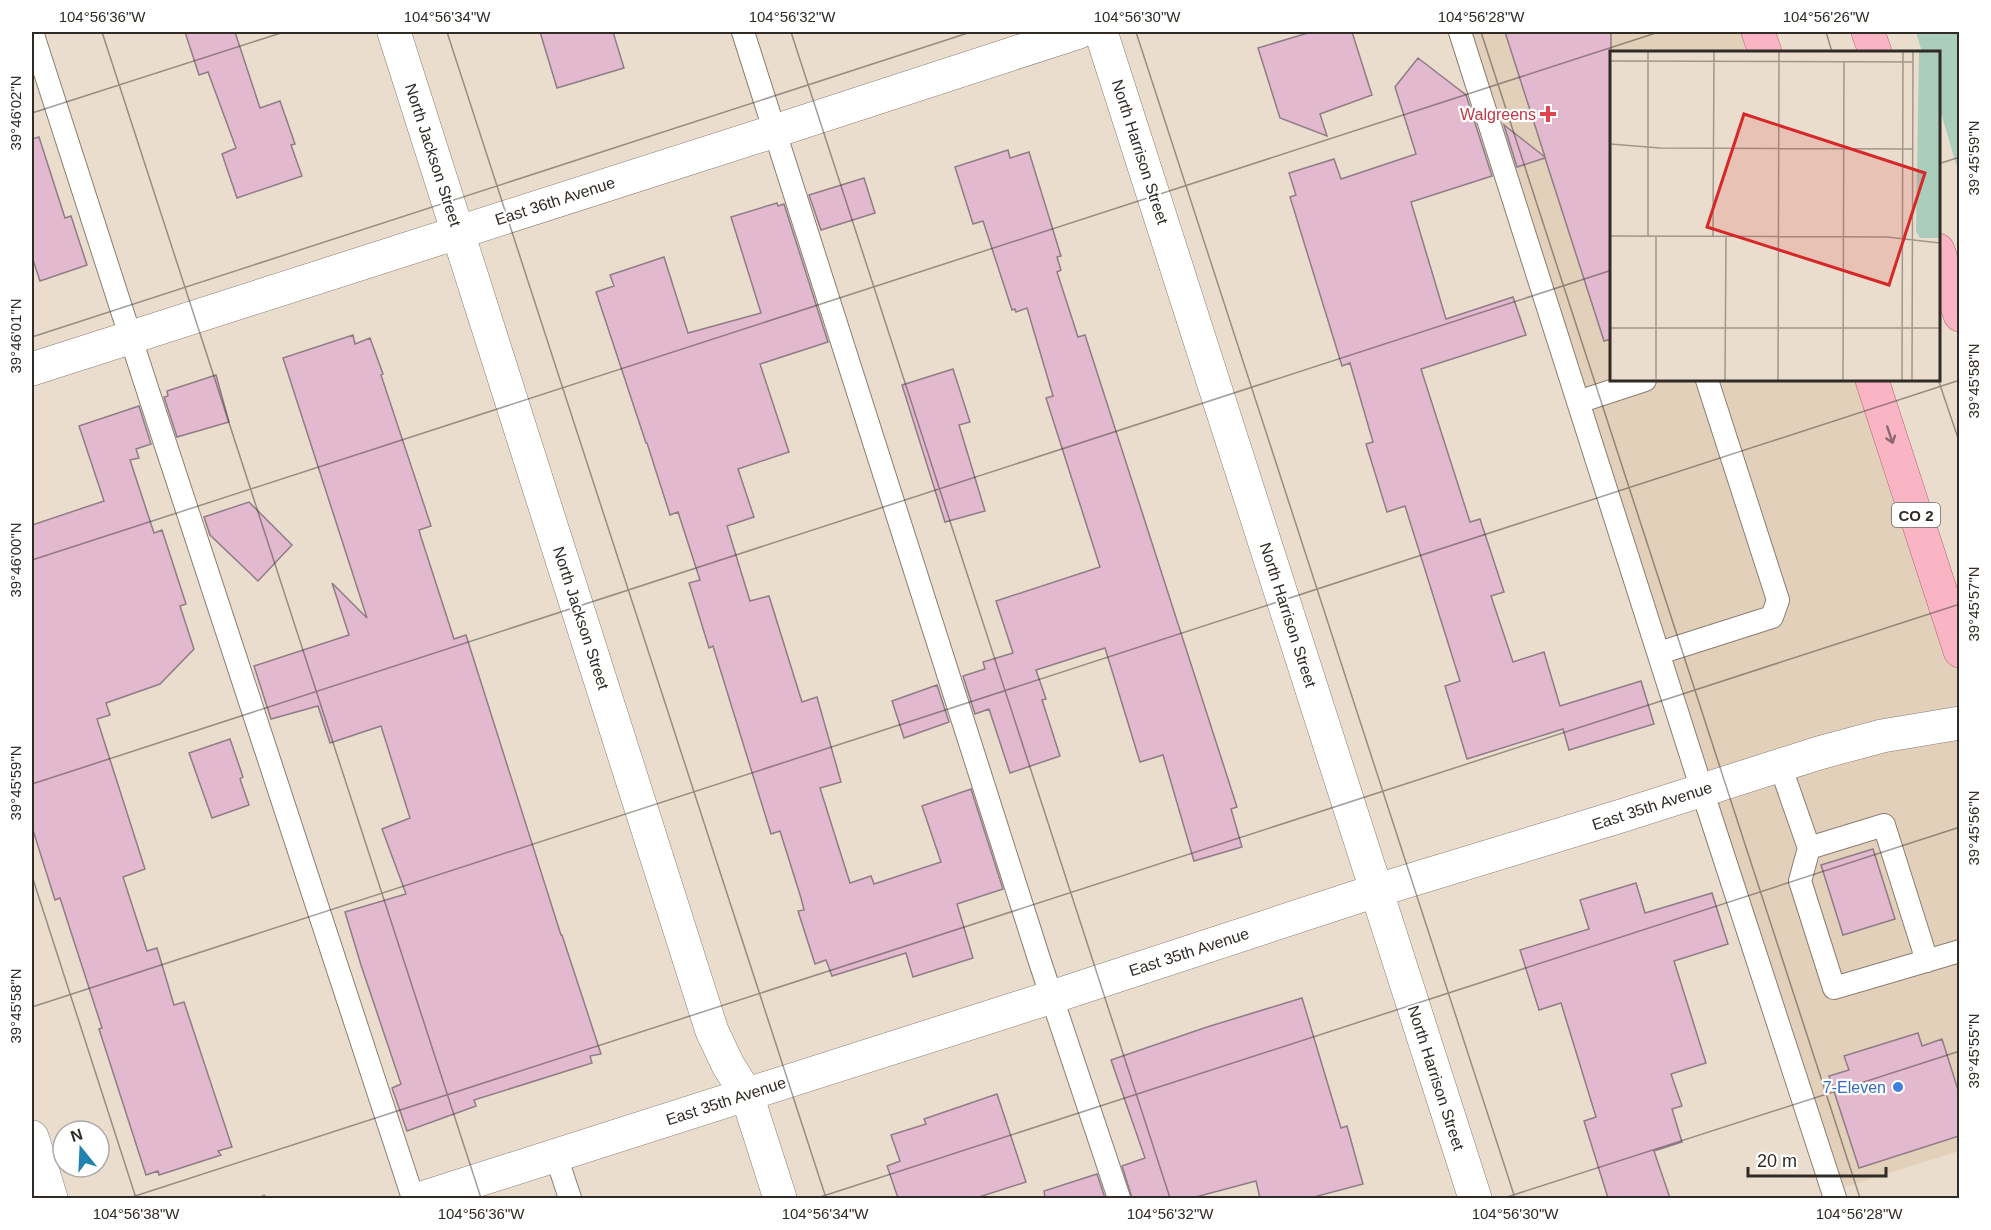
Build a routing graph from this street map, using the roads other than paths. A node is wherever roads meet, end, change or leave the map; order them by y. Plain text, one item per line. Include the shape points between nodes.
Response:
1 (32, 32) edge
2 (394, 32) edge
3 (743, 32) edge
4 (1079, 32) edge
5 (1101, 32) edge
6 (1460, 32) edge
7 (1758, 32) edge
8 (1868, 32) edge
9 (1765, 51) edge
10 (1875, 51) edge
11 (775, 131) junction
12 (458, 232) junction
13 (1940, 256) edge
14 (1959, 315) edge
15 (130, 337) junction
16 (32, 369) edge
17 (1642, 381) edge
18 (1707, 381) edge
19 (1872, 381) edge
20 (1578, 402) junction
21 (1959, 651) edge
22 (1659, 653) junction
23 (1959, 723) edge
24 (1780, 765) junction
25 (1702, 790) junction
26 (1809, 848) junction
27 (1376, 891) junction
28 (1959, 951) edge
29 (1927, 960) junction
30 (1052, 997) junction
31 (747, 1095) junction
32 (32, 1137) edge
33 (556, 1156) junction
34 (51, 1198) edge
35 (413, 1198) edge
36 (422, 1198) edge
37 (570, 1198) edge
38 (780, 1198) edge
39 (1119, 1198) edge
40 (1475, 1198) edge
41 (1834, 1198) edge

1 - 15 lane
2 - 12 street, North Jackson Street
3 - 11 lane
4 - 11 street, East 36th Avenue
5 - 27 street, North Harrison Street
6 - 20 lane
7 - 9 main road
8 - 10 main road
11 - 12 street, East 36th Avenue
11 - 30 lane
12 - 15 street, East 36th Avenue
12 - 31 street, North Jackson Street via 712,1031
13 - 14 main road
15 - 16 street, East 36th Avenue
15 - 35 lane
17 - 20 lane
18 - 22 lane via 1778,600 1772,617
19 -> 21 main road, CO 2
20 - 22 lane
22 - 25 lane
23 - 24 street, East 35th Avenue via 1882,736
24 - 25 street, East 35th Avenue
24 - 26 lane
25 - 27 street, East 35th Avenue
25 - 41 lane
26 - 29 lane via 1884,825
26 - 29 lane via 1800,881 1834,988
27 - 30 street, East 35th Avenue
27 - 40 street, North Harrison Street
28 - 29 lane
30 - 31 street, East 35th Avenue
30 - 39 lane
31 - 33 street, East 35th Avenue
31 - 38 street, North Jackson Street
32 - 34 street
33 - 36 street, East 35th Avenue
33 - 37 lane

